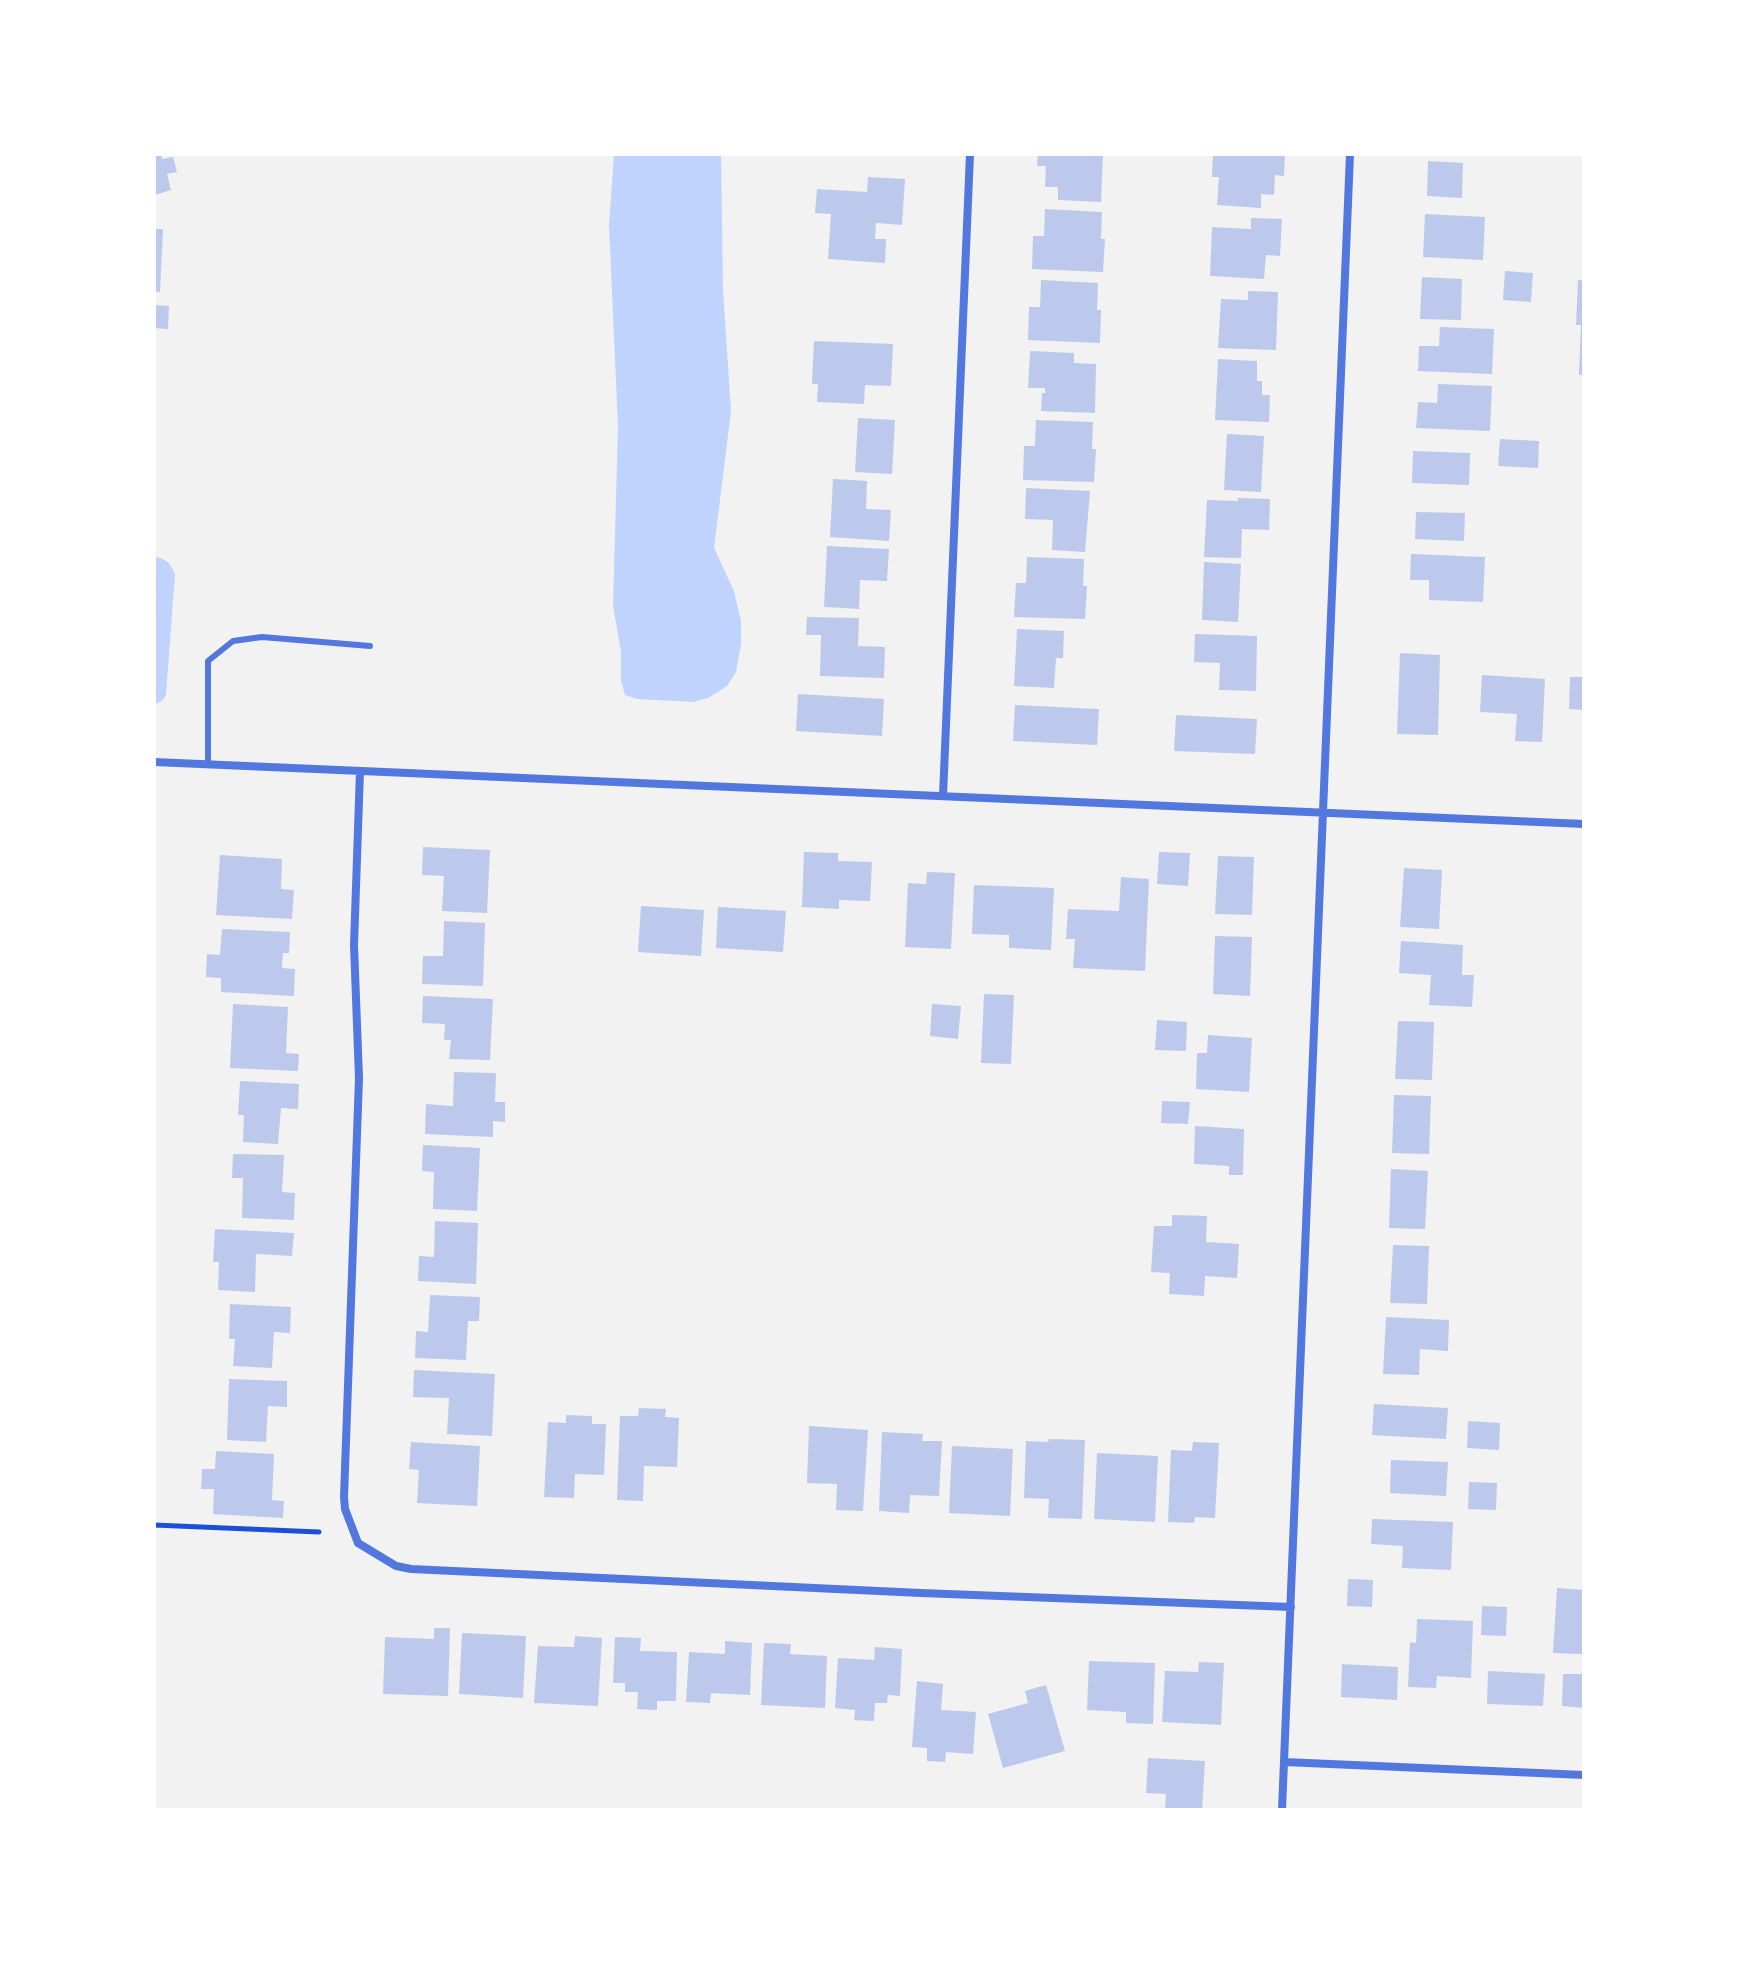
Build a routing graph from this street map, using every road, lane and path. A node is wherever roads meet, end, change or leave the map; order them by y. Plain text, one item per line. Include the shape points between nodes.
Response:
1 (970, 154) edge
2 (1350, 154) edge
3 (370, 646) dead end
4 (154, 762) edge
5 (208, 765) junction
6 (360, 771) junction
7 (943, 796) junction
8 (1323, 813) junction
9 (1584, 824) edge
10 (154, 1525) edge
11 (319, 1532) dead end
12 (1291, 1607) junction
13 (1284, 1762) junction
14 (1584, 1775) edge
15 (1282, 1810) edge

1 - 7 street
2 - 8 street
3 - 5 lane via 262,637 233,641 208,661
4 - 5 street
5 - 6 street
6 - 7 street
6 - 12 street via 354,945 359,1078 344,1497 358,1543 411,1569
7 - 8 street
8 - 9 street
8 - 12 street
10 - 11 path
12 - 13 street
13 - 14 street
13 - 15 street

